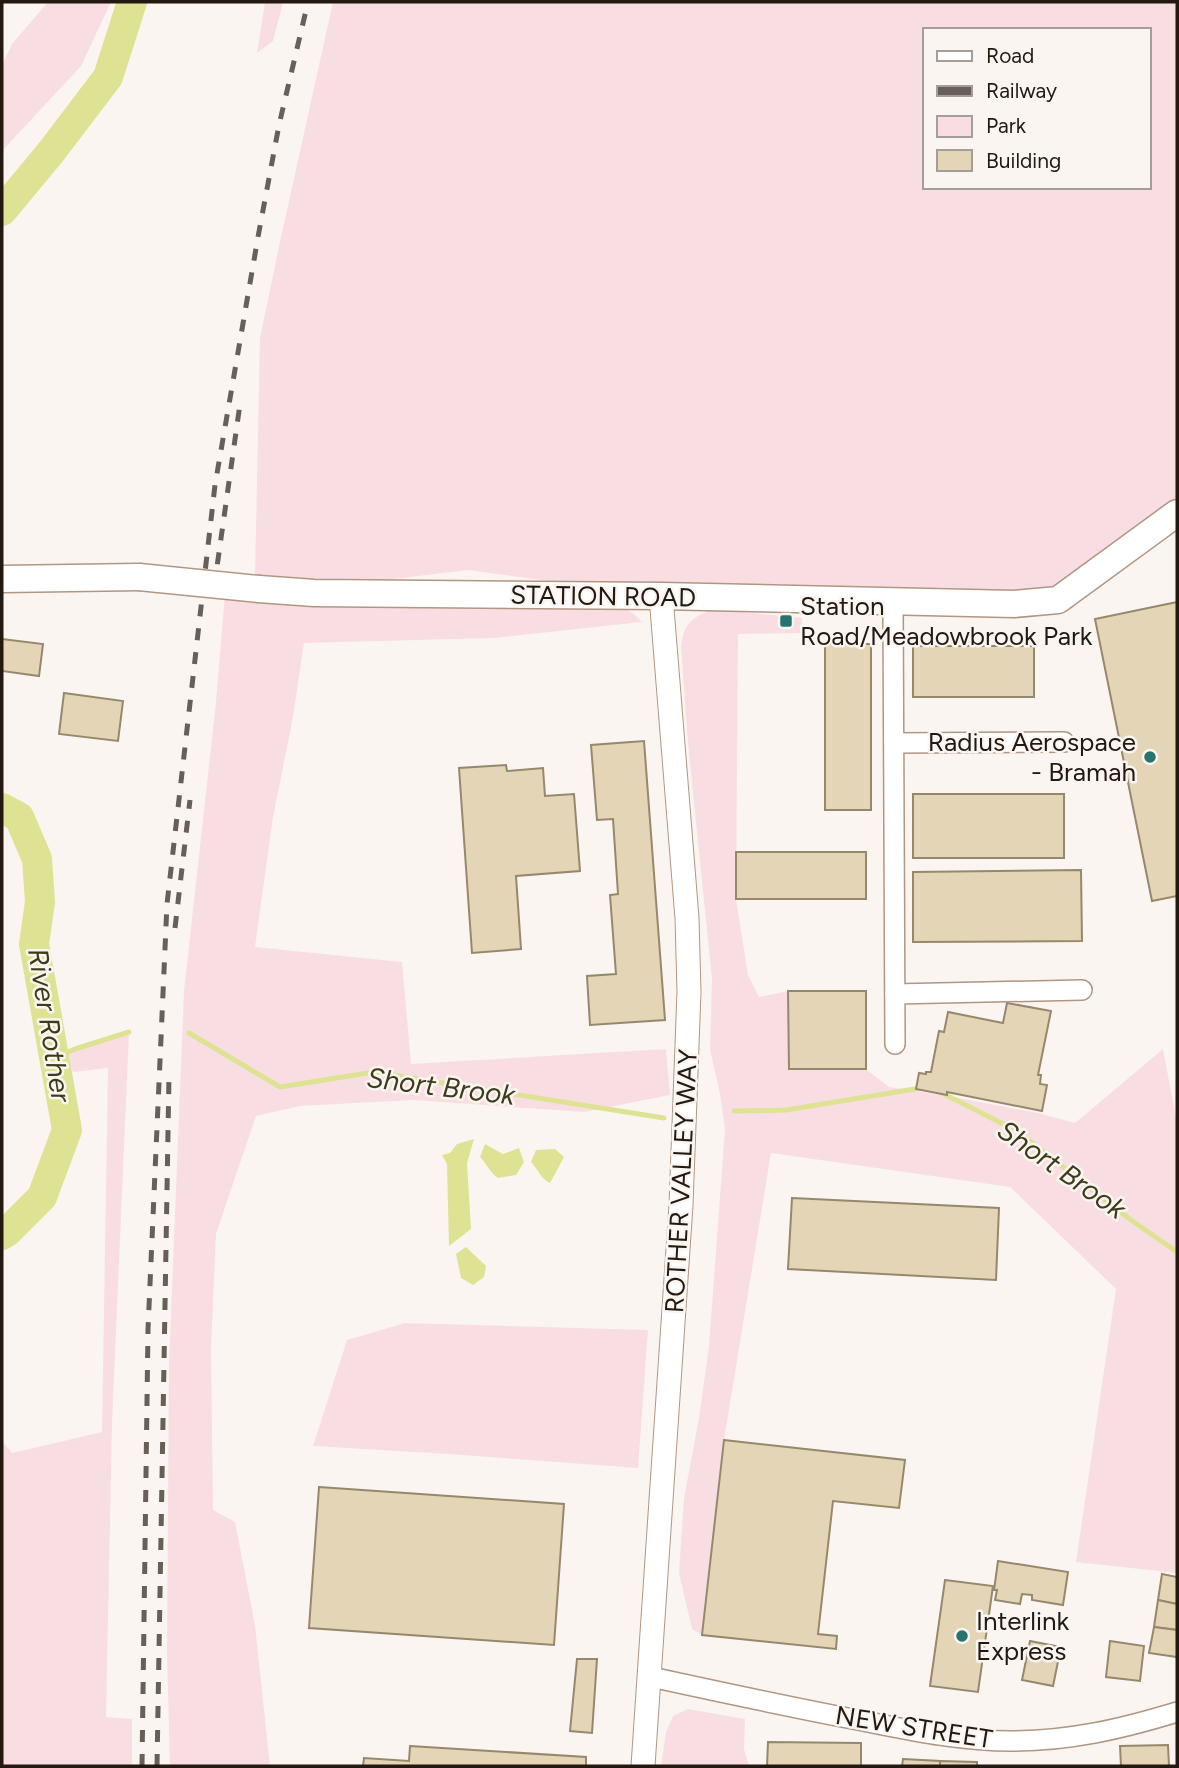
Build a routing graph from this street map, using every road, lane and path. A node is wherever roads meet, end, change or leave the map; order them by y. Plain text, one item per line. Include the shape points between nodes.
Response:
1 (1177, 513) edge
2 (2, 579) edge
3 (662, 596) junction
4 (893, 602) junction
5 (1064, 742) dead end
6 (894, 743) junction
7 (1082, 990) dead end
8 (895, 994) junction
9 (895, 1044) dead end
10 (651, 1677) junction
11 (1177, 1712) edge
12 (643, 1766) edge

1 - 4 main road, STATION ROAD via 1058,600
2 - 3 main road, STATION ROAD, bridge via 139,577 314,593
3 - 4 main road, STATION ROAD
3 - 10 street, ROTHER VALLEY WAY via 689,992 681,1205
4 - 6 street
5 - 6 street
6 - 8 street
7 - 8 street
8 - 9 street
10 - 11 street, NEW STREET via 846,1718 980,1740 1077,1737
10 - 12 street, ROTHER VALLEY WAY

